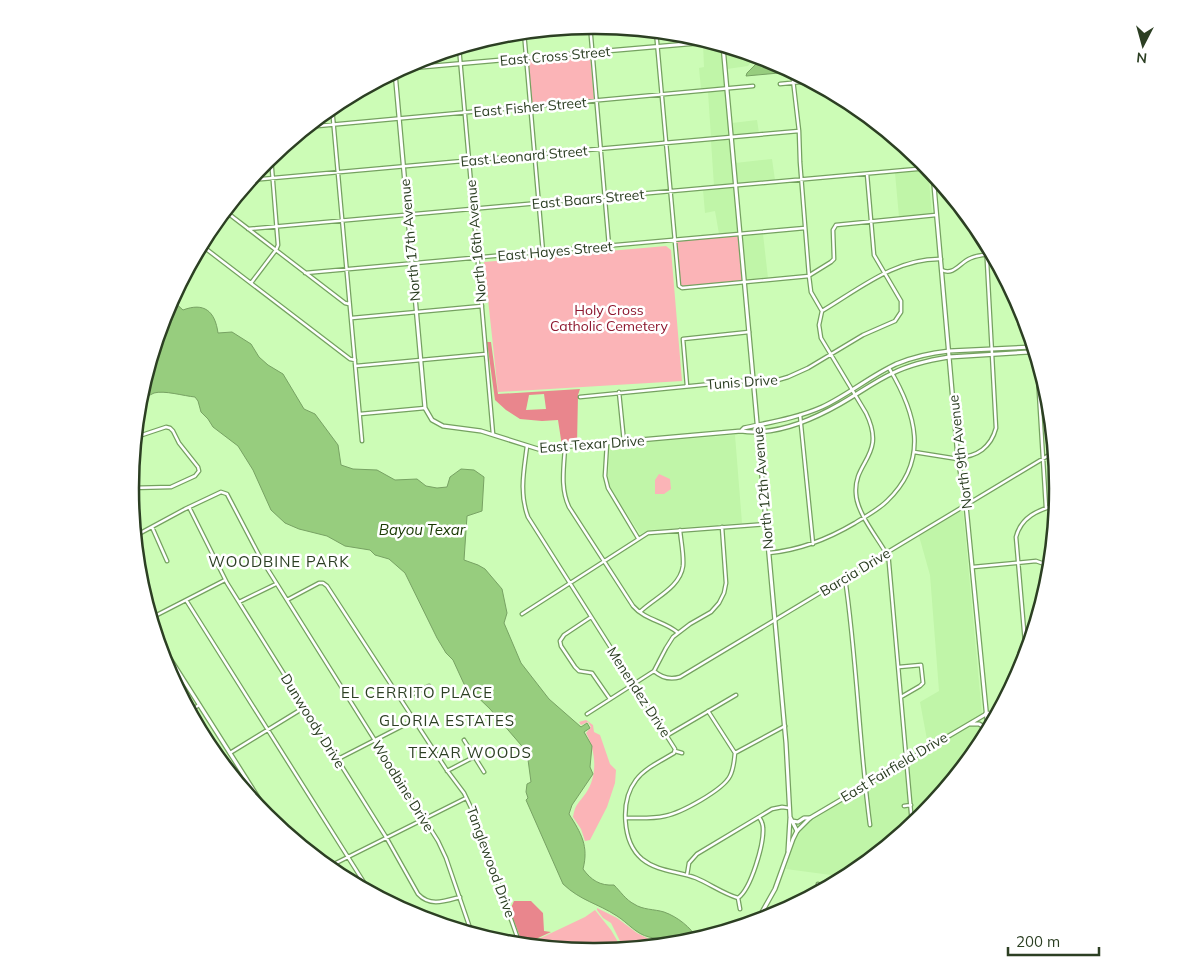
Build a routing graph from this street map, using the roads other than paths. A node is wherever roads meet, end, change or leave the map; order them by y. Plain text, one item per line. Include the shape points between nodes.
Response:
1 (591, 34) edge
2 (525, 39) edge
3 (657, 39) edge
4 (690, 44) edge
5 (658, 46) junction
6 (592, 52) junction
7 (724, 53) edge
8 (459, 54) edge
9 (526, 58) junction
10 (460, 64) junction
11 (420, 68) edge
12 (396, 80) edge
13 (793, 80) edge
14 (798, 82) edge
15 (793, 83) junction
16 (780, 84) dead end
17 (753, 86) dead end
18 (727, 89) junction
19 (662, 95) junction
20 (596, 100) junction
21 (530, 107) junction
22 (465, 113) junction
23 (333, 116) edge
24 (399, 118) junction
25 (334, 125) junction
26 (320, 126) edge
27 (799, 131) junction
28 (732, 137) junction
29 (666, 143) junction
30 (601, 149) junction
31 (535, 155) junction
32 (469, 161) junction
33 (404, 167) junction
34 (271, 168) edge
35 (918, 169) edge
36 (338, 172) junction
37 (867, 174) junction
38 (272, 178) junction
39 (261, 179) edge
40 (801, 180) junction
41 (736, 186) junction
42 (934, 187) edge
43 (671, 192) junction
44 (605, 198) junction
45 (539, 203) junction
46 (473, 209) junction
47 (231, 215) edge
48 (408, 215) junction
49 (936, 215) junction
50 (342, 221) junction
51 (871, 221) junction
52 (277, 227) junction
53 (805, 228) junction
54 (248, 229) junction
55 (740, 234) junction
56 (675, 240) junction
57 (610, 246) junction
58 (207, 250) edge
59 (276, 250) junction
60 (543, 252) junction
61 (984, 255) edge
62 (478, 258) junction
63 (986, 258) edge
64 (941, 259) junction
65 (412, 264) junction
66 (347, 270) junction
67 (942, 270) junction
68 (305, 273) junction
69 (885, 273) junction
70 (809, 276) junction
71 (745, 282) junction
72 (251, 283) junction
73 (350, 304) junction
74 (482, 306) junction
75 (822, 311) junction
76 (417, 312) junction
77 (351, 318) junction
78 (749, 332) junction
79 (993, 348) junction
80 (1027, 348) edge
81 (948, 351) junction
82 (1028, 352) edge
83 (486, 354) junction
84 (993, 354) junction
85 (831, 355) junction
86 (949, 357) junction
87 (355, 360) junction
88 (421, 360) junction
89 (356, 366) junction
90 (889, 368) junction
91 (892, 373) junction
92 (754, 382) junction
93 (687, 386) junction
94 (852, 390) junction
95 (619, 392) junction
96 (855, 395) junction
97 (580, 396) dead end
98 (1039, 397) edge
99 (425, 408) junction
100 (360, 414) junction
101 (800, 416) junction
102 (802, 422) junction
103 (758, 426) junction
104 (741, 431) junction
105 (758, 432) junction
106 (142, 435) edge
107 (494, 435) junction
108 (362, 441) dead end
109 (624, 442) junction
110 (607, 443) junction
111 (527, 446) junction
112 (565, 447) junction
113 (914, 452) junction
114 (1048, 456) edge
115 (958, 458) junction
116 (1043, 459) junction
117 (139, 488) edge
118 (966, 505) junction
119 (189, 507) junction
120 (1046, 508) joint
121 (865, 517) junction
122 (766, 524) junction
123 (152, 527) junction
124 (722, 527) junction
125 (680, 530) junction
126 (141, 532) edge
127 (639, 538) junction
128 (813, 544) junction
129 (769, 552) junction
130 (887, 552) junction
131 (167, 561) dead end
132 (604, 561) junction
133 (1018, 562) junction
134 (1043, 562) edge
135 (973, 567) junction
136 (845, 578) junction
137 (225, 580) junction
138 (569, 583) junction
139 (276, 584) junction
140 (186, 600) junction
141 (286, 600) junction
142 (239, 602) junction
143 (639, 612) junction
144 (522, 614) dead end
145 (157, 615) edge
146 (591, 617) junction
147 (775, 620) junction
148 (678, 633) junction
149 (1024, 636) edge
150 (898, 667) junction
151 (177, 670) edge
152 (654, 671) junction
153 (634, 685) junction
154 (429, 686) dead end
155 (736, 695) dead end
156 (901, 697) junction
157 (610, 699) junction
158 (401, 700) junction
159 (199, 705) junction
160 (195, 707) edge
161 (305, 708) junction
162 (708, 711) junction
163 (587, 714) dead end
164 (986, 714) junction
165 (989, 714) edge
166 (987, 718) edge
167 (414, 720) junction
168 (967, 724) junction
169 (785, 726) junction
170 (982, 726) edge
171 (268, 729) junction
172 (666, 736) junction
173 (375, 740) junction
174 (464, 740) dead end
175 (675, 751) junction
176 (230, 753) junction
177 (682, 753) dead end
178 (735, 753) junction
179 (474, 758) junction
180 (337, 759) junction
181 (906, 760) junction
182 (447, 771) junction
183 (484, 772) dead end
184 (865, 785) junction
185 (250, 786) edge
186 (466, 798) junction
187 (911, 805) junction
188 (904, 806) dead end
189 (791, 808) junction
190 (912, 814) edge
191 (759, 817) junction
192 (424, 818) junction
193 (626, 818) junction
194 (810, 818) junction
195 (791, 819) junction
196 (870, 825) dead end
197 (797, 832) junction
198 (386, 838) junction
199 (788, 852) junction
200 (348, 857) junction
201 (336, 863) edge
202 (687, 875) junction
203 (362, 879) edge
204 (460, 897) junction
205 (738, 898) junction
206 (740, 909) dead end
207 (764, 911) edge
208 (469, 926) edge
209 (517, 937) edge

1 - 6 street
2 - 9 street
3 - 5 street
4 - 5 street, East Cross Street
5 - 6 street, East Cross Street
5 - 19 street
6 - 9 street, East Cross Street
6 - 20 street
7 - 18 street, North 12th Avenue
8 - 10 street, North 16th Avenue
9 - 10 street, East Cross Street
9 - 21 street
10 - 11 street, East Cross Street
10 - 22 street, North 16th Avenue
12 - 24 street, North 17th Avenue
13 - 15 street
14 - 15 street
15 - 16 street
15 - 27 street
17 - 18 street, East Fisher Street
18 - 19 street, East Fisher Street
18 - 28 street, North 12th Avenue
19 - 20 street, East Fisher Street
19 - 29 street
20 - 21 street, East Fisher Street
20 - 30 street
21 - 22 street, East Fisher Street
21 - 31 street
22 - 24 street, East Fisher Street
22 - 32 street, North 16th Avenue
23 - 25 street
24 - 25 street, East Fisher Street
24 - 33 street, North 17th Avenue
25 - 26 street, East Fisher Street
25 - 36 street
27 - 28 street, East Leonard Street
27 - 40 street
28 - 29 street, East Leonard Street
28 - 41 street, North 12th Avenue
29 - 30 street, East Leonard Street
29 - 43 street
30 - 31 street, East Leonard Street
30 - 44 street
31 - 32 street, East Leonard Street
31 - 45 street
32 - 33 street, East Leonard Street
32 - 46 street, North 16th Avenue
33 - 36 street, East Leonard Street
33 - 48 street, North 17th Avenue
34 - 38 street
35 - 37 street, East Baars Street
36 - 38 street, East Leonard Street
36 - 50 street
37 - 40 street, East Baars Street
37 - 51 street
38 - 39 street, East Leonard Street
38 - 52 street
40 - 41 street, East Baars Street
40 - 53 street
41 - 43 street, East Baars Street
41 - 55 street, North 12th Avenue
42 - 49 street, North 9th Avenue
43 - 44 street, East Baars Street
43 - 56 street
44 - 45 street, East Baars Street
44 - 57 street
45 - 46 street, East Baars Street
45 - 60 street
46 - 48 street, East Baars Street
46 - 62 street, North 16th Avenue
47 - 54 street
48 - 50 street, East Baars Street
48 - 65 street, North 17th Avenue
49 - 51 street
49 - 64 street, North 9th Avenue
50 - 52 street, East Baars Street
50 - 66 street
51 - 69 street via 874,255
51 - 70 street via 836,225 833,228 833,261
52 - 54 street, East Baars Street
52 - 59 street
53 - 55 street, East Hayes Street
53 - 70 street
54 - 59 street
55 - 56 street, East Hayes Street
55 - 71 street, North 12th Avenue
56 - 57 street, East Hayes Street
56 - 71 street via 679,286 682,288
57 - 60 street, East Hayes Street
58 - 72 street
59 - 68 street
59 - 72 street
60 - 62 street, East Hayes Street
61 - 67 street via 968,259 952,272
62 - 65 street, East Hayes Street
62 - 74 street, North 16th Avenue
63 - 79 street
64 - 67 street, North 9th Avenue
64 - 69 street via 916,261
65 - 66 street, East Hayes Street
65 - 76 street, North 17th Avenue
66 - 68 street, East Hayes Street
66 - 73 street
67 - 81 street, North 9th Avenue
68 - 73 street
69 - 75 street
69 - 85 street, Tunis Drive via 900,298 899,316
70 - 71 street
70 - 75 street via 811,292
71 - 78 street, North 12th Avenue
72 - 87 street
73 - 77 street
74 - 76 street
74 - 83 street, North 16th Avenue
75 - 85 street via 819,331
76 - 77 street
76 - 88 street, North 17th Avenue
77 - 87 street
78 - 92 street, North 12th Avenue
78 - 93 street via 683,339
79 - 80 street
79 - 81 street
79 - 84 street
81 - 86 street, North 9th Avenue
81 - 90 street via 918,356
82 - 84 street
83 - 88 street
83 - 107 street, North 16th Avenue
84 - 86 street
84 - 115 street via 995,433 979,452
85 - 92 street, Tunis Drive via 788,377
85 - 94 street
86 - 91 street
86 - 115 street, North 9th Avenue
87 - 89 street
88 - 89 street
88 - 99 street, North 17th Avenue
89 - 100 street
90 - 91 street
90 - 94 street
91 - 96 street
91 - 113 street via 911,414
92 - 93 street, Tunis Drive
92 - 103 street, North 12th Avenue
93 - 95 street, Tunis Drive
94 - 96 street
94 - 101 street
95 - 97 street, Tunis Drive
95 - 109 street
96 - 102 street
96 - 121 street via 869,418 873,435 870,454 860,471 856,487 858,504
98 - 116 street
99 - 100 street
99 - 107 street, East Texar Drive via 439,424
100 - 108 street
101 - 102 street
101 - 103 street
102 - 105 street
102 - 128 street
103 - 104 street
103 - 105 street, North 12th Avenue
104 - 105 street
104 - 109 street, East Texar Drive
105 - 122 street, North 12th Avenue
106 - 117 street via 166,427 172,429 199,471 171,487
107 - 111 street, East Texar Drive
109 - 110 street, East Texar Drive
110 - 112 street, East Texar Drive
110 - 127 street via 605,476 608,488
111 - 112 street, East Texar Drive via 538,449
111 - 138 street, Menendez Drive via 522,489 525,510
112 - 132 street via 565,498
113 - 115 street
113 - 121 street via 898,490
114 - 116 street, Barcia Drive
115 - 118 street, North 9th Avenue
116 - 118 street, Barcia Drive
116 - 120 street
118 - 130 street, Barcia Drive
118 - 135 street, North 9th Avenue
119 - 123 street
119 - 137 street, Dunwoody Drive
119 - 139 street, Woodbine Drive via 225,492
120 - 133 street via 1028,517 1019,527 1016,541
121 - 128 street
121 - 130 street
122 - 124 street
122 - 129 street, North 12th Avenue
123 - 126 street
123 - 131 street
124 - 125 street
124 - 148 street via 724,593 711,612
125 - 127 street via 654,532
125 - 143 street via 683,562 680,577
127 - 132 street
128 - 129 street
129 - 147 street, North 12th Avenue
130 - 136 street, Barcia Drive
130 - 150 street
132 - 138 street
132 - 143 street
133 - 134 street
133 - 135 street
133 - 149 street
135 - 164 street, North 9th Avenue
136 - 147 street, Barcia Drive
136 - 184 street
137 - 140 street
137 - 142 street, Dunwoody Drive
138 - 144 street
138 - 146 street, Menendez Drive
139 - 141 street, Woodbine Drive
139 - 142 street
140 - 145 street
140 - 171 street
141 - 158 street, Tanglewood Drive via 319,583 327,586
141 - 173 street, Woodbine Drive
142 - 161 street, Dunwoody Drive
143 - 148 street
146 - 153 street, Menendez Drive
146 - 157 street via 564,634 560,643 575,667 592,673
147 - 152 street, Barcia Drive via 680,677 667,678
147 - 169 street, North 12th Avenue
148 - 152 street
150 - 156 street
150 - 156 street via 921,665 922,685
151 - 159 street
152 - 153 street
153 - 157 street
153 - 172 street, Menendez Drive
154 - 158 street
155 - 162 street
156 - 181 street
157 - 163 street
158 - 167 street, Tanglewood Drive
159 - 160 street
159 - 176 street
161 - 171 street
161 - 180 street, Dunwoody Drive
162 - 172 street
162 - 178 street
164 - 165 main road, East Fairfield Drive
164 - 166 street, North 9th Avenue
164 - 168 street, East Fairfield Drive
167 - 173 street
167 - 182 street, Tanglewood Drive
168 - 170 street
168 - 181 street, East Fairfield Drive
169 - 178 street
169 - 189 street, North 12th Avenue
171 - 176 street
171 - 200 street
172 - 175 street, Menendez Drive
173 - 180 street
173 - 192 street, Woodbine Drive
174 - 179 street
175 - 177 street
175 - 193 street, Menendez Drive via 635,781 628,797
176 - 185 street
178 - 193 street via 731,774 716,789 669,815
179 - 182 street
179 - 183 street
180 - 198 street, Dunwoody Drive
181 - 184 street, East Fairfield Drive
181 - 187 street
182 - 186 street, Tanglewood Drive
184 - 194 street, East Fairfield Drive
184 - 196 street
186 - 192 street
186 - 209 street, Tanglewood Drive
187 - 188 street
187 - 190 street
189 - 191 street via 777,808
189 - 195 street, North 12th Avenue
191 - 202 street via 694,857
191 - 205 street via 763,830 758,857 748,884
192 - 198 street
192 - 204 street, Woodbine Drive via 442,850
193 - 202 street, Menendez Drive via 630,842 639,855 655,867
194 - 195 street via 798,822
194 - 197 street, East Fairfield Drive
195 - 197 street
195 - 199 street, North 12th Avenue
197 - 199 street
198 - 200 street
198 - 204 street, Dunwoody Drive via 420,897 434,902
199 - 207 street
200 - 201 street
200 - 203 street
202 - 205 street, Menendez Drive
204 - 208 street, Woodbine Drive
205 - 206 street

